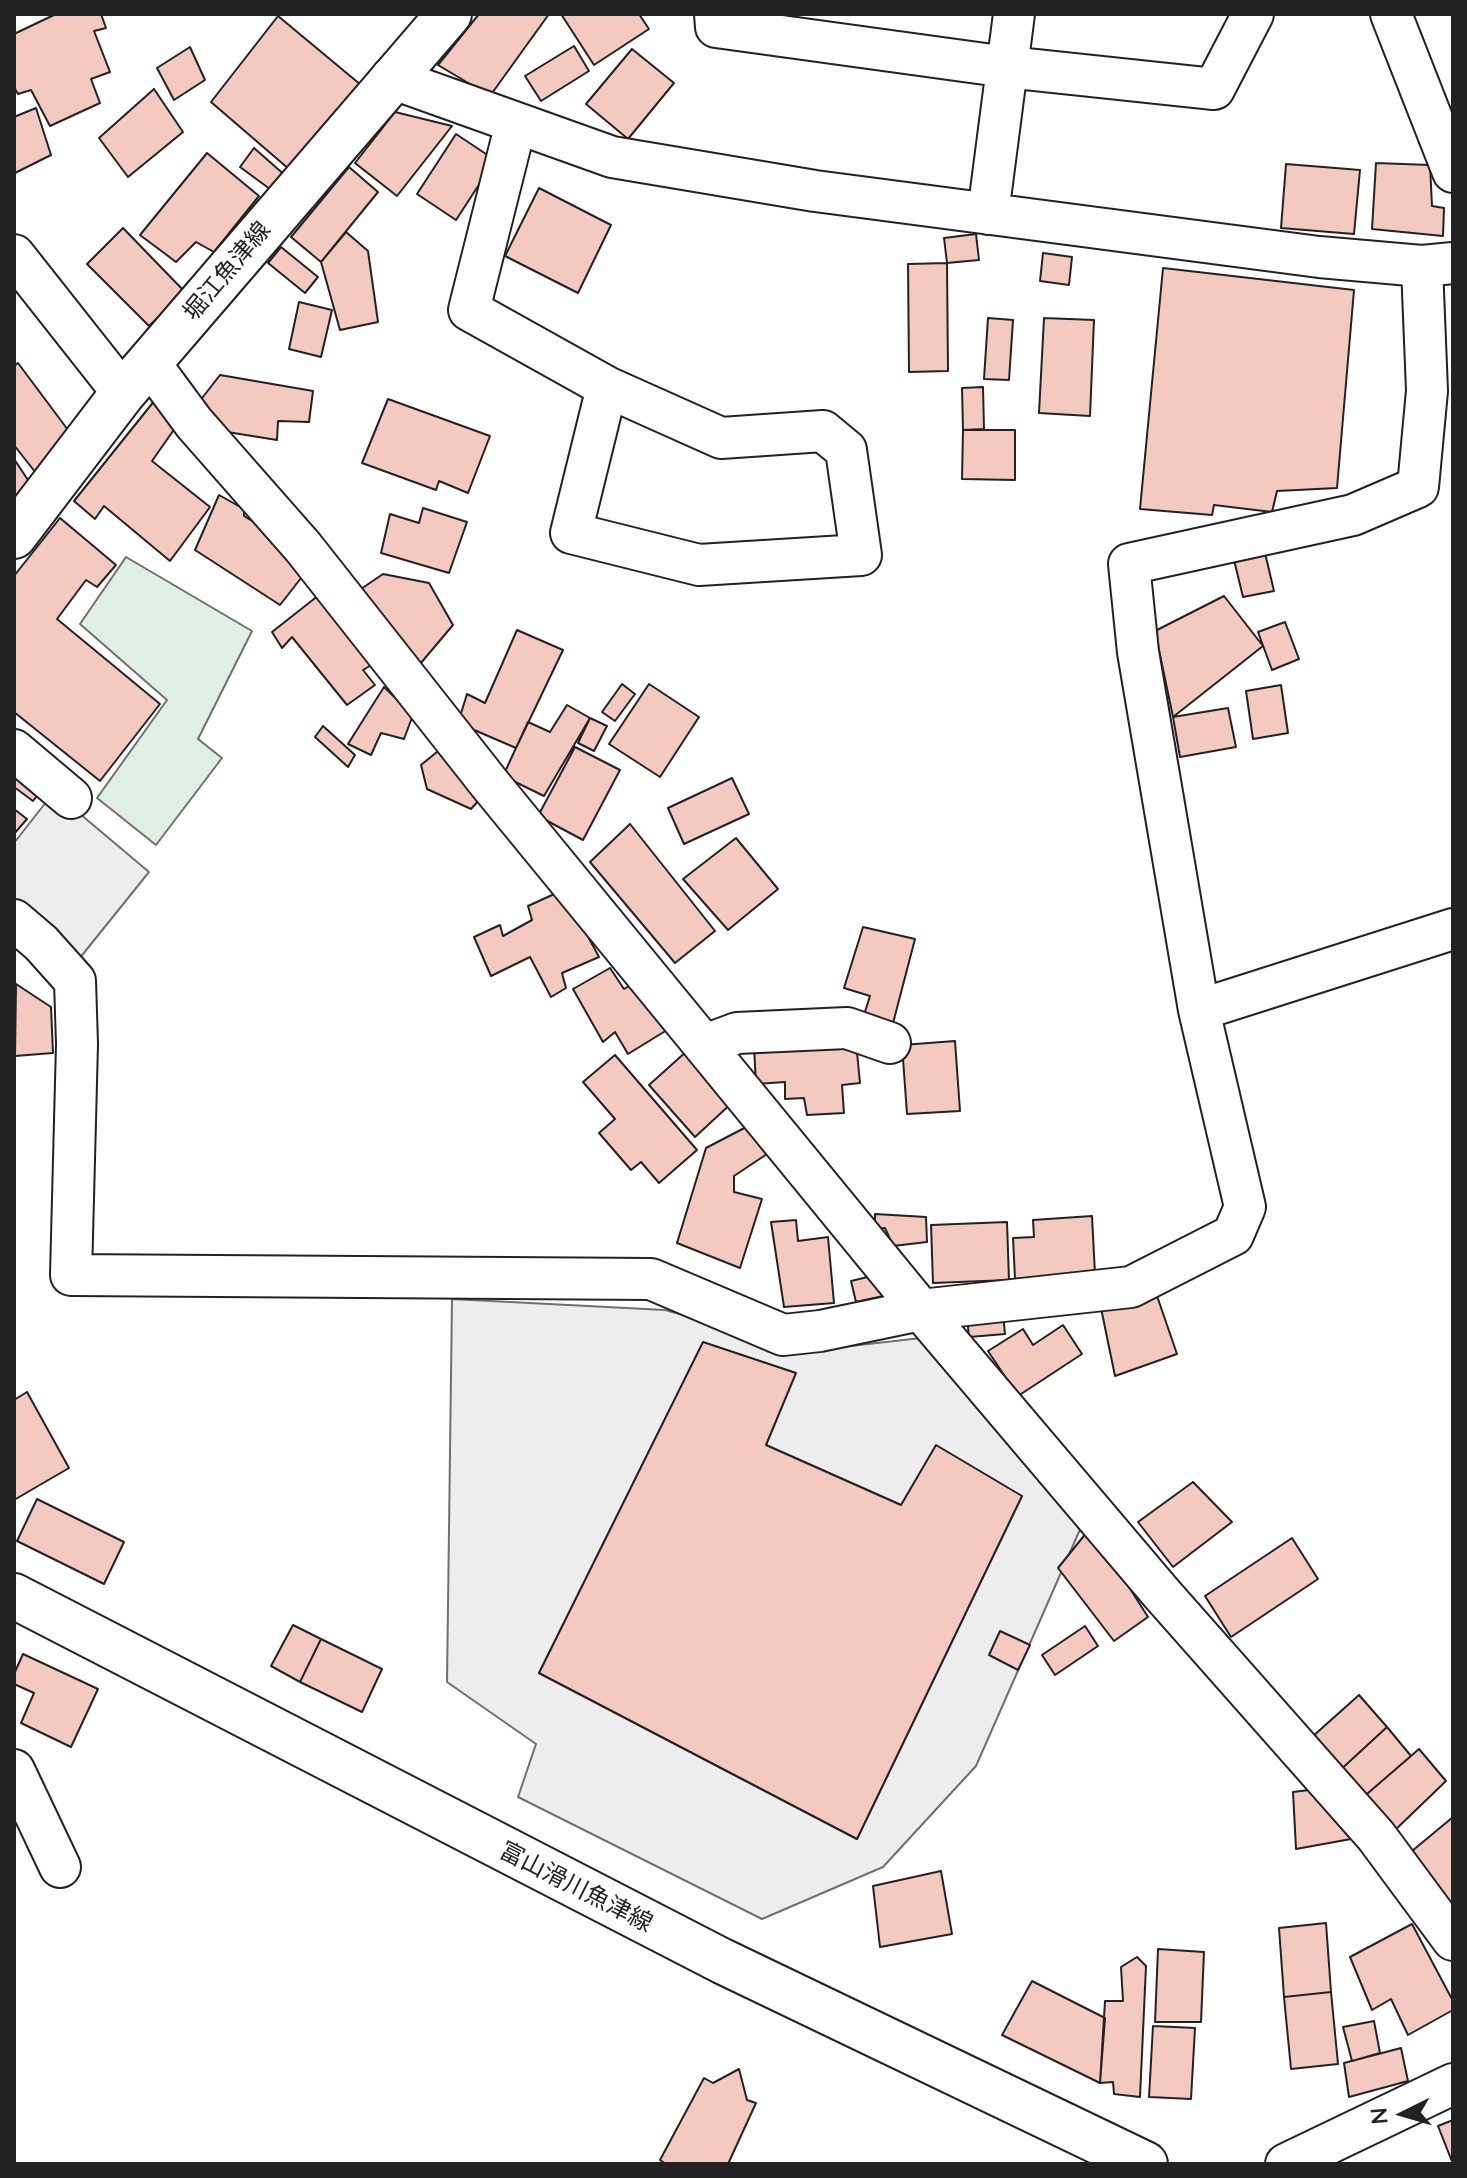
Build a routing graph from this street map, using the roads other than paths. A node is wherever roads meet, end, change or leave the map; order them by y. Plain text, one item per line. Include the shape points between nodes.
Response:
1 (449, 14) edge
2 (715, 14) edge
3 (1014, 14) edge
4 (1253, 14) edge
5 (1391, 14) edge
6 (1007, 67) junction
7 (391, 78) junction
8 (516, 123) junction
9 (1453, 172) edge
10 (988, 214) junction
11 (14, 255) edge
12 (1437, 265) edge
13 (136, 377) junction
14 (607, 387) junction
15 (14, 536) edge
16 (14, 750) edge
17 (71, 798) dead end
18 (14, 920) edge
19 (1453, 929) edge
20 (1199, 1010) junction
21 (890, 1043) dead end
22 (705, 1045) junction
23 (921, 1310) junction
24 (14, 1598) edge
25 (14, 1770) edge
26 (60, 1867) dead end
27 (1453, 1940) edge
28 (1453, 2084) edge
29 (1145, 2164) edge
30 (1286, 2164) edge

1 - 7 main road, 堀江魚津線
2 - 6 street via 716,27
3 - 6 street
4 - 6 street via 1214,89
5 - 9 street
6 - 10 street
7 - 8 street
7 - 13 main road, 堀江魚津線
8 - 10 street via 612,157
8 - 14 street via 469,310
10 - 12 street via 1319,257
11 - 13 street
12 - 20 street via 1418,487 1353,515 1129,564 1138,652
13 - 15 main road, 堀江魚津線
13 - 22 street via 194,423 303,547
14 - 14 street via 721,438 823,431 846,450 861,555 699,565 571,533
16 - 17 street
18 - 23 street via 75,981 71,1275 651,1279 783,1335
19 - 20 street
20 - 23 street via 1245,1207 1233,1235 1131,1287
21 - 22 street via 847,1028 737,1033
22 - 23 street
23 - 27 street via 1376,1836
24 - 29 main road, 富山滑川魚津線 via 722,1961
25 - 26 street
28 - 30 street

